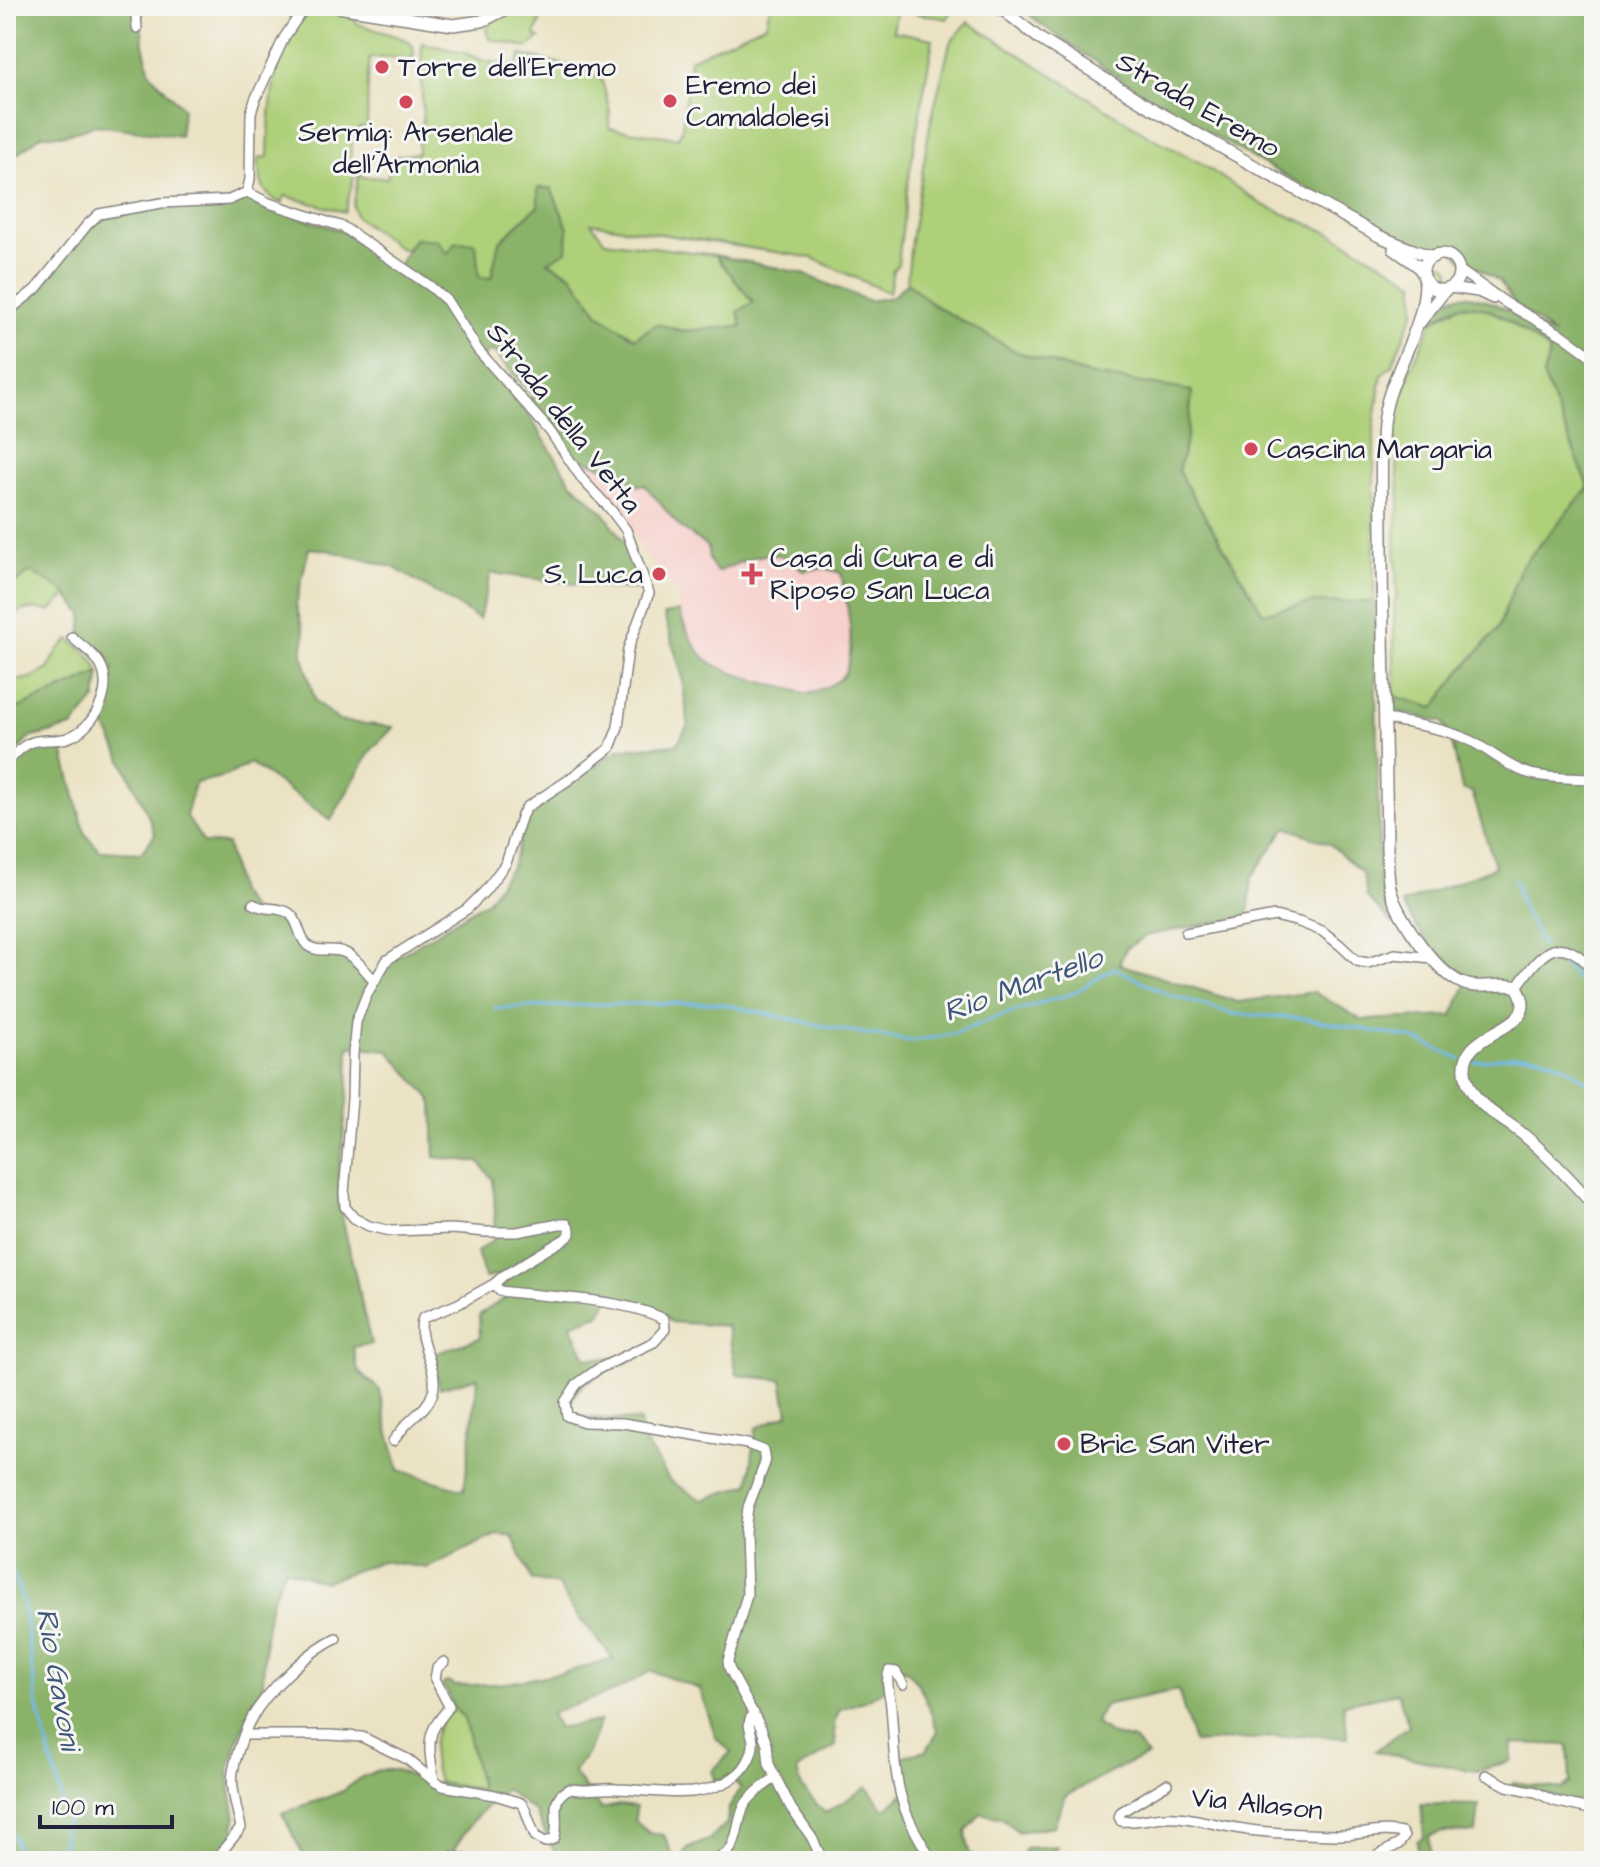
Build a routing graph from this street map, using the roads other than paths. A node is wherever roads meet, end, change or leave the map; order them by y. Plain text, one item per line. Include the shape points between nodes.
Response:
1 (138, 6) edge
2 (305, 6) edge
3 (331, 6) edge
4 (512, 6) edge
5 (998, 6) edge
6 (376, 9) edge
7 (137, 28) dead end
8 (247, 192) junction
9 (1379, 236) junction
10 (1433, 257) junction
11 (1459, 270) junction
12 (1424, 277) junction
13 (1448, 288) junction
14 (1506, 303) junction
15 (6, 313) edge
16 (1417, 326) junction
17 (1594, 358) edge
18 (72, 637) dead end
19 (1386, 719) junction
20 (6, 763) edge
21 (1594, 779) edge
22 (253, 904) dead end
23 (1186, 933) dead end
24 (1431, 958) junction
25 (1594, 971) edge
26 (375, 981) junction
27 (1517, 987) junction
28 (1594, 1206) edge
29 (494, 1284) junction
30 (393, 1441) dead end
31 (336, 1638) dead end
32 (444, 1662) dead end
33 (903, 1684) dead end
34 (754, 1713) junction
35 (245, 1735) junction
36 (1486, 1775) dead end
37 (776, 1777) junction
38 (434, 1781) junction
39 (1167, 1784) dead end
40 (1594, 1810) edge
41 (214, 1861) edge
42 (449, 1861) edge
43 (473, 1861) edge
44 (692, 1861) edge
45 (823, 1861) edge
46 (932, 1861) edge
47 (1367, 1861) edge

1 - 7 street
2 - 8 street via 255,100
3 - 6 main road
4 - 6 main road via 482,21 453,25
5 - 9 main road, Strada Eremo via 1040,39 1153,109
8 - 15 street via 229,200 161,203 99,214 36,289
8 - 26 street, Strada della Vetta via 343,227 447,301 478,350 549,430 626,530 648,588 628,649 618,727 610,748 527,807 506,863 478,900 390,958
9 - 10 main road, Strada Eremo
9 - 12 main road, Strada Eremo via 1418,266
10 - 11 main road via 1449,257
10 - 12 main road via 1425,265
11 - 13 main road via 1457,281
11 - 14 street
12 - 13 main road via 1436,289
12 - 16 main road
13 - 14 street
13 - 16 main road
14 - 17 street
16 - 19 main road via 1383,428
18 - 20 street via 102,667 104,690 98,710 83,731 31,742
19 - 21 street via 1469,739 1531,774
19 - 24 main road via 1390,891
22 - 26 street via 286,911 307,944 345,952
23 - 24 street via 1275,916 1322,931 1357,961 1395,954
24 - 27 main road via 1465,985
25 - 27 street via 1582,957 1559,948 1537,960
26 - 29 street, Strada della Vetta via 356,1022 345,1207 369,1226 391,1231 517,1232 567,1224 570,1234 564,1240
27 - 28 main road via 1521,1012 1471,1049 1466,1079 1486,1108 1564,1171
29 - 30 street, Strada della Vetta via 423,1318 433,1392
29 - 34 street via 500,1291 606,1303 664,1319 665,1329 654,1342 577,1384 565,1402 567,1416 763,1450 765,1463 748,1507 745,1532 747,1595 728,1661
31 - 35 street via 286,1677
32 - 38 street via 435,1679 449,1706 430,1737
33 - 46 street via 896,1672 889,1671 896,1770 909,1821
34 - 37 street
34 - 38 street via 748,1722 753,1750 740,1772 725,1783 690,1792 568,1789 556,1803 558,1830 545,1842 535,1836 521,1803
35 - 38 street via 362,1737 407,1759
35 - 41 street via 232,1776 241,1828
36 - 40 street
37 - 44 street via 747,1801 731,1848 718,1858
37 - 45 street
39 - 47 street, Via Allason via 1121,1812 1121,1821 1174,1816 1279,1832 1402,1833 1399,1844
42 - 43 street via 453,1856

